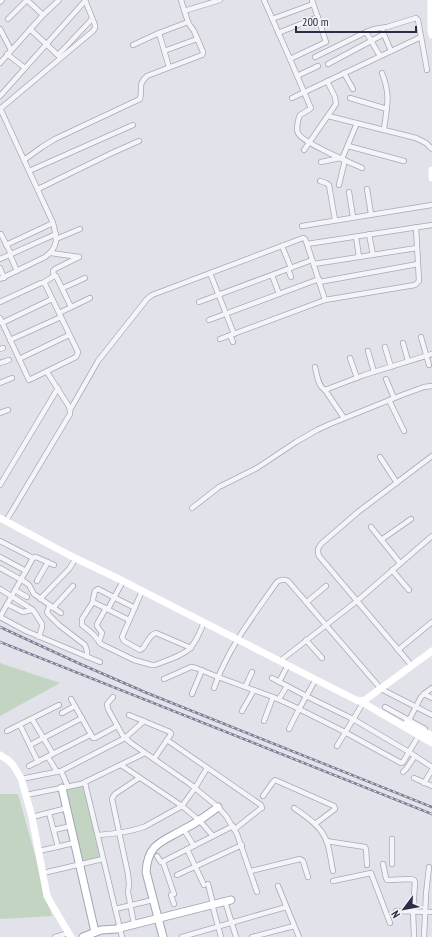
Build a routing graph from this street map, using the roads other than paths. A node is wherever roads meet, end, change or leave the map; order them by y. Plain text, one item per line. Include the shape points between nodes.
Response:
1 (27, 0) edge
2 (59, 0) edge
3 (85, 0) edge
4 (181, 0) edge
5 (220, 0) edge
6 (264, 0) edge
7 (431, 0) edge
8 (312, 2) edge
9 (184, 11) junction
10 (42, 15) junction
11 (318, 17) junction
12 (92, 18) junction
13 (8, 19) dead end
14 (272, 19) junction
15 (188, 22) junction
16 (382, 28) junction
17 (0, 29) edge
18 (30, 29) junction
19 (366, 32) junction
20 (159, 33) junction
21 (278, 33) junction
22 (384, 34) junction
23 (432, 35) edge
24 (421, 37) junction
25 (197, 39) junction
26 (372, 41) junction
27 (47, 44) junction
28 (132, 45) dead end
29 (164, 51) junction
30 (391, 51) junction
31 (9, 52) junction
32 (59, 56) junction
33 (315, 56) dead end
34 (380, 56) junction
35 (290, 59) junction
36 (0, 63) edge
37 (328, 64) dead end
38 (318, 66) dead end
39 (169, 67) junction
40 (25, 68) junction
41 (427, 70) dead end
42 (344, 73) junction
43 (382, 73) dead end
44 (297, 76) junction
45 (327, 81) junction
46 (353, 89) dead end
47 (304, 92) junction
48 (0, 96) edge
49 (292, 98) dead end
50 (350, 98) dead end
51 (0, 108) edge
52 (387, 109) junction
53 (328, 116) junction
54 (357, 123) junction
55 (133, 125) dead end
56 (384, 129) junction
57 (139, 141) dead end
58 (309, 143) junction
59 (348, 146) junction
60 (304, 150) dead end
61 (432, 150) edge
62 (343, 159) junction
63 (24, 160) junction
64 (404, 160) dead end
65 (321, 162) dead end
66 (362, 168) dead end
67 (432, 170) edge
68 (29, 171) junction
69 (432, 178) edge
70 (320, 180) dead end
71 (339, 184) dead end
72 (38, 189) junction
73 (367, 189) dead end
74 (348, 192) dead end
75 (432, 205) edge
76 (371, 214) junction
77 (353, 217) junction
78 (335, 220) junction
79 (53, 223) junction
80 (432, 225) edge
81 (302, 226) dead end
82 (416, 227) junction
83 (80, 229) dead end
84 (1, 234) dead end
85 (369, 234) junction
86 (56, 236) junction
87 (356, 236) junction
88 (307, 244) junction
89 (6, 245) junction
90 (282, 246) junction
91 (417, 248) junction
92 (51, 253) junction
93 (10, 255) junction
94 (373, 255) junction
95 (358, 257) junction
96 (0, 259) edge
97 (313, 262) junction
98 (418, 264) junction
99 (0, 268) edge
100 (289, 269) junction
101 (17, 271) junction
102 (210, 273) junction
103 (272, 275) junction
104 (54, 276) junction
105 (291, 277) dead end
106 (85, 278) dead end
107 (2, 279) edge
108 (319, 281) junction
109 (43, 283) junction
110 (63, 288) junction
111 (279, 294) junction
112 (219, 295) junction
113 (90, 298) dead end
114 (52, 299) junction
115 (325, 300) junction
116 (0, 302) edge
117 (199, 302) dead end
118 (71, 307) junction
119 (226, 314) junction
120 (60, 315) junction
121 (209, 320) dead end
122 (1, 321) edge
123 (69, 335) junction
124 (232, 335) junction
125 (421, 337) dead end
126 (220, 339) dead end
127 (10, 340) junction
128 (233, 342) dead end
129 (403, 343) dead end
130 (385, 347) dead end
131 (368, 351) dead end
132 (432, 354) edge
133 (426, 356) junction
134 (350, 358) dead end
135 (19, 359) junction
136 (9, 360) dead end
137 (408, 361) junction
138 (0, 363) edge
139 (391, 366) junction
140 (429, 366) dead end
141 (315, 367) dead end
142 (374, 372) junction
143 (48, 373) junction
144 (12, 378) dead end
145 (357, 378) junction
146 (386, 378) dead end
147 (0, 383) edge
148 (432, 386) edge
149 (56, 387) junction
150 (325, 390) junction
151 (392, 399) junction
152 (8, 410) dead end
153 (70, 410) junction
154 (0, 413) edge
155 (344, 418) junction
156 (404, 431) dead end
157 (432, 456) edge
158 (380, 457) dead end
159 (397, 482) junction
160 (0, 485) edge
161 (192, 508) dead end
162 (411, 519) dead end
163 (3, 520) edge
164 (371, 527) dead end
165 (432, 536) edge
166 (381, 540) junction
167 (0, 541) edge
168 (0, 557) edge
169 (33, 558) junction
170 (76, 558) junction
171 (48, 562) junction
172 (400, 563) junction
173 (54, 565) dead end
174 (0, 568) edge
175 (392, 570) junction
176 (26, 571) junction
177 (21, 580) junction
178 (37, 581) dead end
179 (124, 581) junction
180 (73, 586) dead end
181 (326, 586) dead end
182 (0, 589) edge
183 (15, 590) junction
184 (409, 590) dead end
185 (142, 591) junction
186 (12, 596) junction
187 (27, 597) dead end
188 (114, 598) junction
189 (40, 599) junction
190 (356, 600) junction
191 (94, 602) junction
192 (307, 602) junction
193 (7, 604) junction
194 (52, 606) junction
195 (135, 608) junction
196 (107, 609) junction
197 (32, 610) junction
198 (61, 613) dead end
199 (0, 617) edge
200 (130, 620) junction
201 (204, 622) junction
202 (432, 622) edge
203 (326, 625) junction
204 (39, 636) junction
205 (237, 638) junction
206 (306, 640) junction
207 (99, 642) junction
208 (191, 648) junction
209 (398, 650) junction
210 (432, 651) edge
211 (87, 657) junction
212 (322, 658) dead end
213 (280, 661) junction
214 (100, 662) dead end
215 (288, 665) junction
216 (412, 666) junction
217 (202, 670) junction
218 (252, 672) dead end
219 (218, 677) junction
220 (272, 678) dead end
221 (164, 679) dead end
222 (316, 679) junction
223 (279, 682) junction
224 (287, 686) junction
225 (245, 687) junction
226 (214, 688) dead end
227 (432, 688) edge
228 (381, 689) junction
229 (254, 690) junction
230 (192, 694) dead end
231 (424, 694) junction
232 (113, 696) dead end
233 (306, 696) junction
234 (273, 697) junction
235 (432, 698) edge
236 (71, 699) dead end
237 (279, 699) junction
238 (364, 702) junction
239 (59, 705) dead end
240 (75, 706) junction
241 (384, 707) dead end
242 (416, 707) junction
243 (299, 709) junction
244 (242, 711) dead end
245 (62, 713) dead end
246 (432, 715) edge
247 (130, 716) dead end
248 (82, 718) junction
249 (32, 719) junction
250 (353, 719) junction
251 (409, 720) junction
252 (144, 721) junction
253 (264, 721) dead end
254 (20, 725) junction
255 (117, 726) junction
256 (289, 729) dead end
257 (7, 732) dead end
258 (345, 732) junction
259 (432, 732) edge
260 (90, 735) junction
261 (419, 735) junction
262 (432, 736) edge
263 (43, 738) junction
264 (125, 738) junction
265 (167, 740) junction
266 (432, 743) edge
267 (30, 745) junction
268 (337, 746) dead end
269 (409, 752) junction
270 (145, 753) junction
271 (53, 754) junction
272 (0, 755) edge
273 (415, 756) junction
274 (48, 757) junction
275 (154, 759) junction
276 (38, 762) junction
277 (121, 765) junction
278 (29, 766) dead end
279 (207, 768) junction
280 (432, 768) edge
281 (59, 771) junction
282 (403, 772) dead end
283 (139, 778) junction
284 (414, 778) dead end
285 (21, 779) junction
286 (85, 783) junction
287 (424, 783) junction
288 (432, 786) edge
289 (65, 787) junction
290 (195, 788) junction
291 (26, 795) junction
292 (263, 796) dead end
293 (182, 806) junction
294 (218, 807) junction
295 (67, 808) junction
296 (294, 808) dead end
297 (49, 813) junction
298 (32, 817) junction
299 (200, 821) junction
300 (315, 824) junction
301 (71, 826) junction
302 (234, 827) junction
303 (54, 830) junction
304 (184, 830) junction
305 (119, 833) junction
306 (98, 836) junction
307 (213, 836) junction
308 (392, 839) dead end
309 (326, 841) junction
310 (74, 843) junction
311 (242, 845) junction
312 (194, 846) junction
313 (58, 847) junction
314 (187, 849) junction
315 (39, 851) junction
316 (157, 856) dead end
317 (103, 859) junction
318 (163, 862) junction
319 (79, 864) junction
320 (383, 864) dead end
321 (392, 864) dead end
322 (367, 865) dead end
323 (196, 866) junction
324 (429, 867) dead end
325 (251, 871) junction
326 (333, 871) dead end
327 (43, 873) junction
328 (177, 874) dead end
329 (308, 877) dead end
330 (333, 881) dead end
331 (278, 886) dead end
332 (257, 892) dead end
333 (153, 900) junction
334 (228, 900) joint
335 (174, 904) dead end
336 (212, 904) junction
337 (130, 905) junction
338 (286, 907) junction
339 (115, 909) junction
340 (396, 910) dead end
341 (414, 911) junction
342 (425, 911) junction
343 (432, 912) edge
344 (158, 918) junction
345 (232, 923) junction
346 (390, 923) dead end
347 (134, 924) junction
348 (294, 926) junction
349 (218, 927) junction
350 (119, 928) junction
351 (95, 932) junction
352 (70, 935) edge
353 (55, 937) edge
354 (84, 937) edge
355 (122, 937) edge
356 (163, 937) edge
357 (182, 937) edge
358 (221, 937) edge
359 (236, 937) edge
360 (252, 937) edge
361 (299, 937) edge
362 (414, 937) edge
363 (424, 937) edge

1 - 10 street
1 - 13 street
2 - 10 street
3 - 12 street
3 - 27 street
4 - 9 street
5 - 9 street
6 - 14 street
7 - 23 main road
8 - 11 street
8 - 14 street
9 - 15 street
10 - 18 street
11 - 21 street
11 - 35 street via 326,42
12 - 32 street
12 - 32 street via 95,28 93,31
14 - 21 street
15 - 20 street
15 - 25 street
16 - 19 street
16 - 22 street
16 - 24 street via 416,18
17 - 31 street
18 - 27 street
18 - 31 street
19 - 26 street
19 - 33 street
20 - 28 street
20 - 29 street
21 - 35 street
22 - 26 street
22 - 30 street
24 - 30 street
24 - 41 street
25 - 29 street
25 - 39 street via 202,55
26 - 34 street
26 - 37 street
27 - 32 street
27 - 40 street
29 - 39 street
30 - 34 street
31 - 36 street
31 - 40 street
32 - 51 street
34 - 42 street
35 - 44 street
38 - 44 street
39 - 63 street via 142,80 140,99 55,139
40 - 48 street
42 - 45 street
42 - 46 street
43 - 52 street via 388,93
44 - 47 street
45 - 47 street
45 - 53 street via 336,101
47 - 49 street
47 - 58 street via 311,108 300,115 298,131
50 - 52 street
51 - 63 street
52 - 56 street
53 - 54 street
53 - 58 street
54 - 56 street
54 - 59 street
55 - 68 street
56 - 61 street via 420,139
57 - 72 street
58 - 60 street
58 - 62 street
59 - 62 street
59 - 64 street
62 - 65 street
62 - 66 street
62 - 71 street
63 - 68 street
67 - 69 main road
68 - 72 street
70 - 78 street via 329,185
72 - 79 street
73 - 76 street
74 - 77 street
75 - 76 street
76 - 77 street
77 - 78 street
78 - 81 street
79 - 86 street
79 - 89 street
80 - 82 street
82 - 85 street
82 - 91 street
83 - 86 street
84 - 89 street
85 - 87 street
85 - 94 street
86 - 92 street via 56,244
86 - 93 street
87 - 88 street
87 - 95 street
88 - 90 street via 303,238
88 - 97 street
89 - 93 street
90 - 100 street
90 - 102 street
91 - 94 street
91 - 98 street
92 - 101 street
92 - 104 street via 79,256 55,269
93 - 96 street
93 - 101 street
94 - 95 street
95 - 97 street
97 - 100 street
97 - 108 street
98 - 108 street
98 - 115 street via 419,281 415,285
99 - 107 street
100 - 103 street
100 - 105 street
101 - 107 street
102 - 112 street
102 - 153 street via 147,299 98,361
103 - 111 street
103 - 112 street
104 - 109 street
104 - 110 street via 59,279
106 - 110 street
108 - 111 street
108 - 115 street
109 - 114 street
109 - 116 street
110 - 118 street
111 - 119 street
112 - 117 street
112 - 119 street
113 - 118 street
114 - 120 street
114 - 122 street
115 - 124 street
118 - 120 street
119 - 121 street
119 - 124 street
120 - 123 street
120 - 127 street
122 - 127 street
123 - 135 street
123 - 143 street via 78,355
124 - 126 street
124 - 128 street
125 - 133 street
127 - 135 street
129 - 137 street
130 - 139 street
131 - 142 street
132 - 133 street
133 - 137 street
133 - 140 street
134 - 145 street
135 - 143 street via 29,380
136 - 138 street
137 - 139 street
139 - 142 street
141 - 150 street via 320,387
142 - 145 street
143 - 149 street
144 - 147 street
145 - 150 street
146 - 151 street
148 - 151 street
149 - 153 street
149 - 160 street
150 - 155 street
151 - 155 street
151 - 156 street
152 - 154 street
153 - 163 street via 68,419
155 - 161 street via 317,430 257,468 219,487
157 - 159 street
158 - 159 street
159 - 190 street via 318,547 319,556
162 - 166 street
163 - 170 main road
164 - 166 street
165 - 172 street
166 - 172 street
167 - 169 street
168 - 176 street
169 - 171 street
169 - 176 street
170 - 179 main road
170 - 189 street
171 - 173 street
171 - 178 street
172 - 175 street
174 - 177 street
175 - 184 street
175 - 190 street
176 - 177 street
177 - 183 street
177 - 189 street
179 - 185 main road
179 - 188 street
180 - 194 street
181 - 192 street
182 - 186 street
183 - 186 street
183 - 187 street
185 - 195 street
185 - 201 main road
186 - 193 street
186 - 197 street
188 - 191 street via 97,589
188 - 195 street
188 - 196 street
189 - 194 street
190 - 203 street
190 - 209 street
191 - 196 street
191 - 207 street via 81,623
192 - 203 street
192 - 205 street via 288,581 280,579
193 - 197 street via 23,612
193 - 199 street
194 - 198 street
194 - 211 street via 48,614 85,645
195 - 200 street
196 - 200 street
196 - 207 street via 97,624 102,633
197 - 204 street via 42,624
199 - 204 street
200 - 208 street via 122,636 124,641 140,650 153,633
201 - 205 main road
201 - 208 street
202 - 209 street
203 - 206 street
203 - 228 street
204 - 211 street
205 - 213 main road
205 - 219 street
206 - 212 street
206 - 213 street
207 - 208 street via 134,660 152,665
209 - 216 street
210 - 216 main road
211 - 214 street
213 - 215 main road
215 - 222 main road
215 - 223 street
216 - 228 main road
217 - 219 street
217 - 221 street via 191,667
217 - 230 street
218 - 225 street
219 - 225 street
219 - 226 street
220 - 223 street
222 - 233 street
222 - 238 main road via 350,698
223 - 224 street
224 - 233 street
224 - 237 street
225 - 229 street
227 - 231 street
228 - 238 main road
228 - 242 street
229 - 234 street
229 - 244 street
231 - 235 street
231 - 242 street
232 - 255 street via 107,706
233 - 243 street
233 - 250 street
234 - 237 street
234 - 253 street
236 - 240 street
237 - 243 street
238 - 250 street
238 - 261 main road
238 - 262 main road
239 - 249 street
240 - 245 street
240 - 248 street
241 - 251 street
242 - 246 street
242 - 251 street
243 - 256 street
243 - 258 street
247 - 252 street
248 - 260 street
248 - 263 street
249 - 254 street
249 - 263 street
250 - 258 street
250 - 269 street
251 - 259 street
252 - 264 street
252 - 265 street via 170,732
254 - 257 street
254 - 267 street
255 - 260 street via 95,738
255 - 264 street
258 - 268 street
258 - 269 street via 401,763
260 - 271 street
261 - 266 main road
261 - 269 street
263 - 267 street
263 - 271 street
264 - 270 street
264 - 281 street
265 - 275 street
265 - 279 street
267 - 276 street
269 - 273 street
270 - 275 street
270 - 277 street
271 - 274 street
272 - 285 main road via 13,765
273 - 280 street
273 - 282 street
274 - 276 street
274 - 281 street
275 - 290 street
276 - 278 street
277 - 283 street
277 - 286 street
279 - 290 street
279 - 302 street via 262,806
280 - 287 street
281 - 285 street
281 - 289 street
283 - 293 street
283 - 305 street via 115,794 112,799
284 - 287 street
285 - 291 main road
286 - 289 street
286 - 306 street
287 - 288 street
289 - 291 street
289 - 295 main road
290 - 293 street
290 - 294 street
291 - 298 main road
292 - 300 street via 275,780 334,806 335,809
293 - 299 street
293 - 305 street via 144,827
294 - 299 main road
294 - 302 street
295 - 297 street
295 - 301 main road
296 - 300 street
297 - 298 street
297 - 303 street
298 - 315 main road
299 - 304 main road
299 - 307 street
300 - 309 street
301 - 303 street
301 - 310 main road
302 - 307 street
302 - 311 street
303 - 313 street
304 - 312 street
304 - 333 main road via 162,840 150,854 146,872
305 - 306 street
305 - 337 street via 128,874
306 - 317 street
307 - 312 street
308 - 321 street
309 - 322 street via 365,847
309 - 326 street
310 - 313 street
310 - 319 main road
311 - 323 street
311 - 325 street
312 - 314 street
313 - 315 street
314 - 318 street
314 - 323 street
315 - 327 main road
316 - 318 street
317 - 319 street
317 - 339 street
318 - 335 street
319 - 327 street
319 - 351 main road
320 - 341 street via 387,880 414,880
323 - 328 street
323 - 336 street via 206,884
324 - 342 street
325 - 329 street via 300,859
325 - 332 street
327 - 352 main road via 47,896
330 - 346 street via 371,873
331 - 338 street
333 - 337 street
333 - 344 main road
334 - 336 main road
334 - 345 street
336 - 344 main road
336 - 349 street
337 - 339 street
337 - 347 street
338 - 345 street
338 - 348 street
339 - 350 street
340 - 341 street
341 - 342 street
341 - 362 street
342 - 343 street
342 - 363 street
344 - 347 main road
344 - 356 main road
345 - 349 street
345 - 359 street
347 - 350 main road
348 - 360 street
348 - 361 street
349 - 357 street
349 - 358 street
350 - 351 main road
350 - 355 street
351 - 354 main road
352 - 353 street

